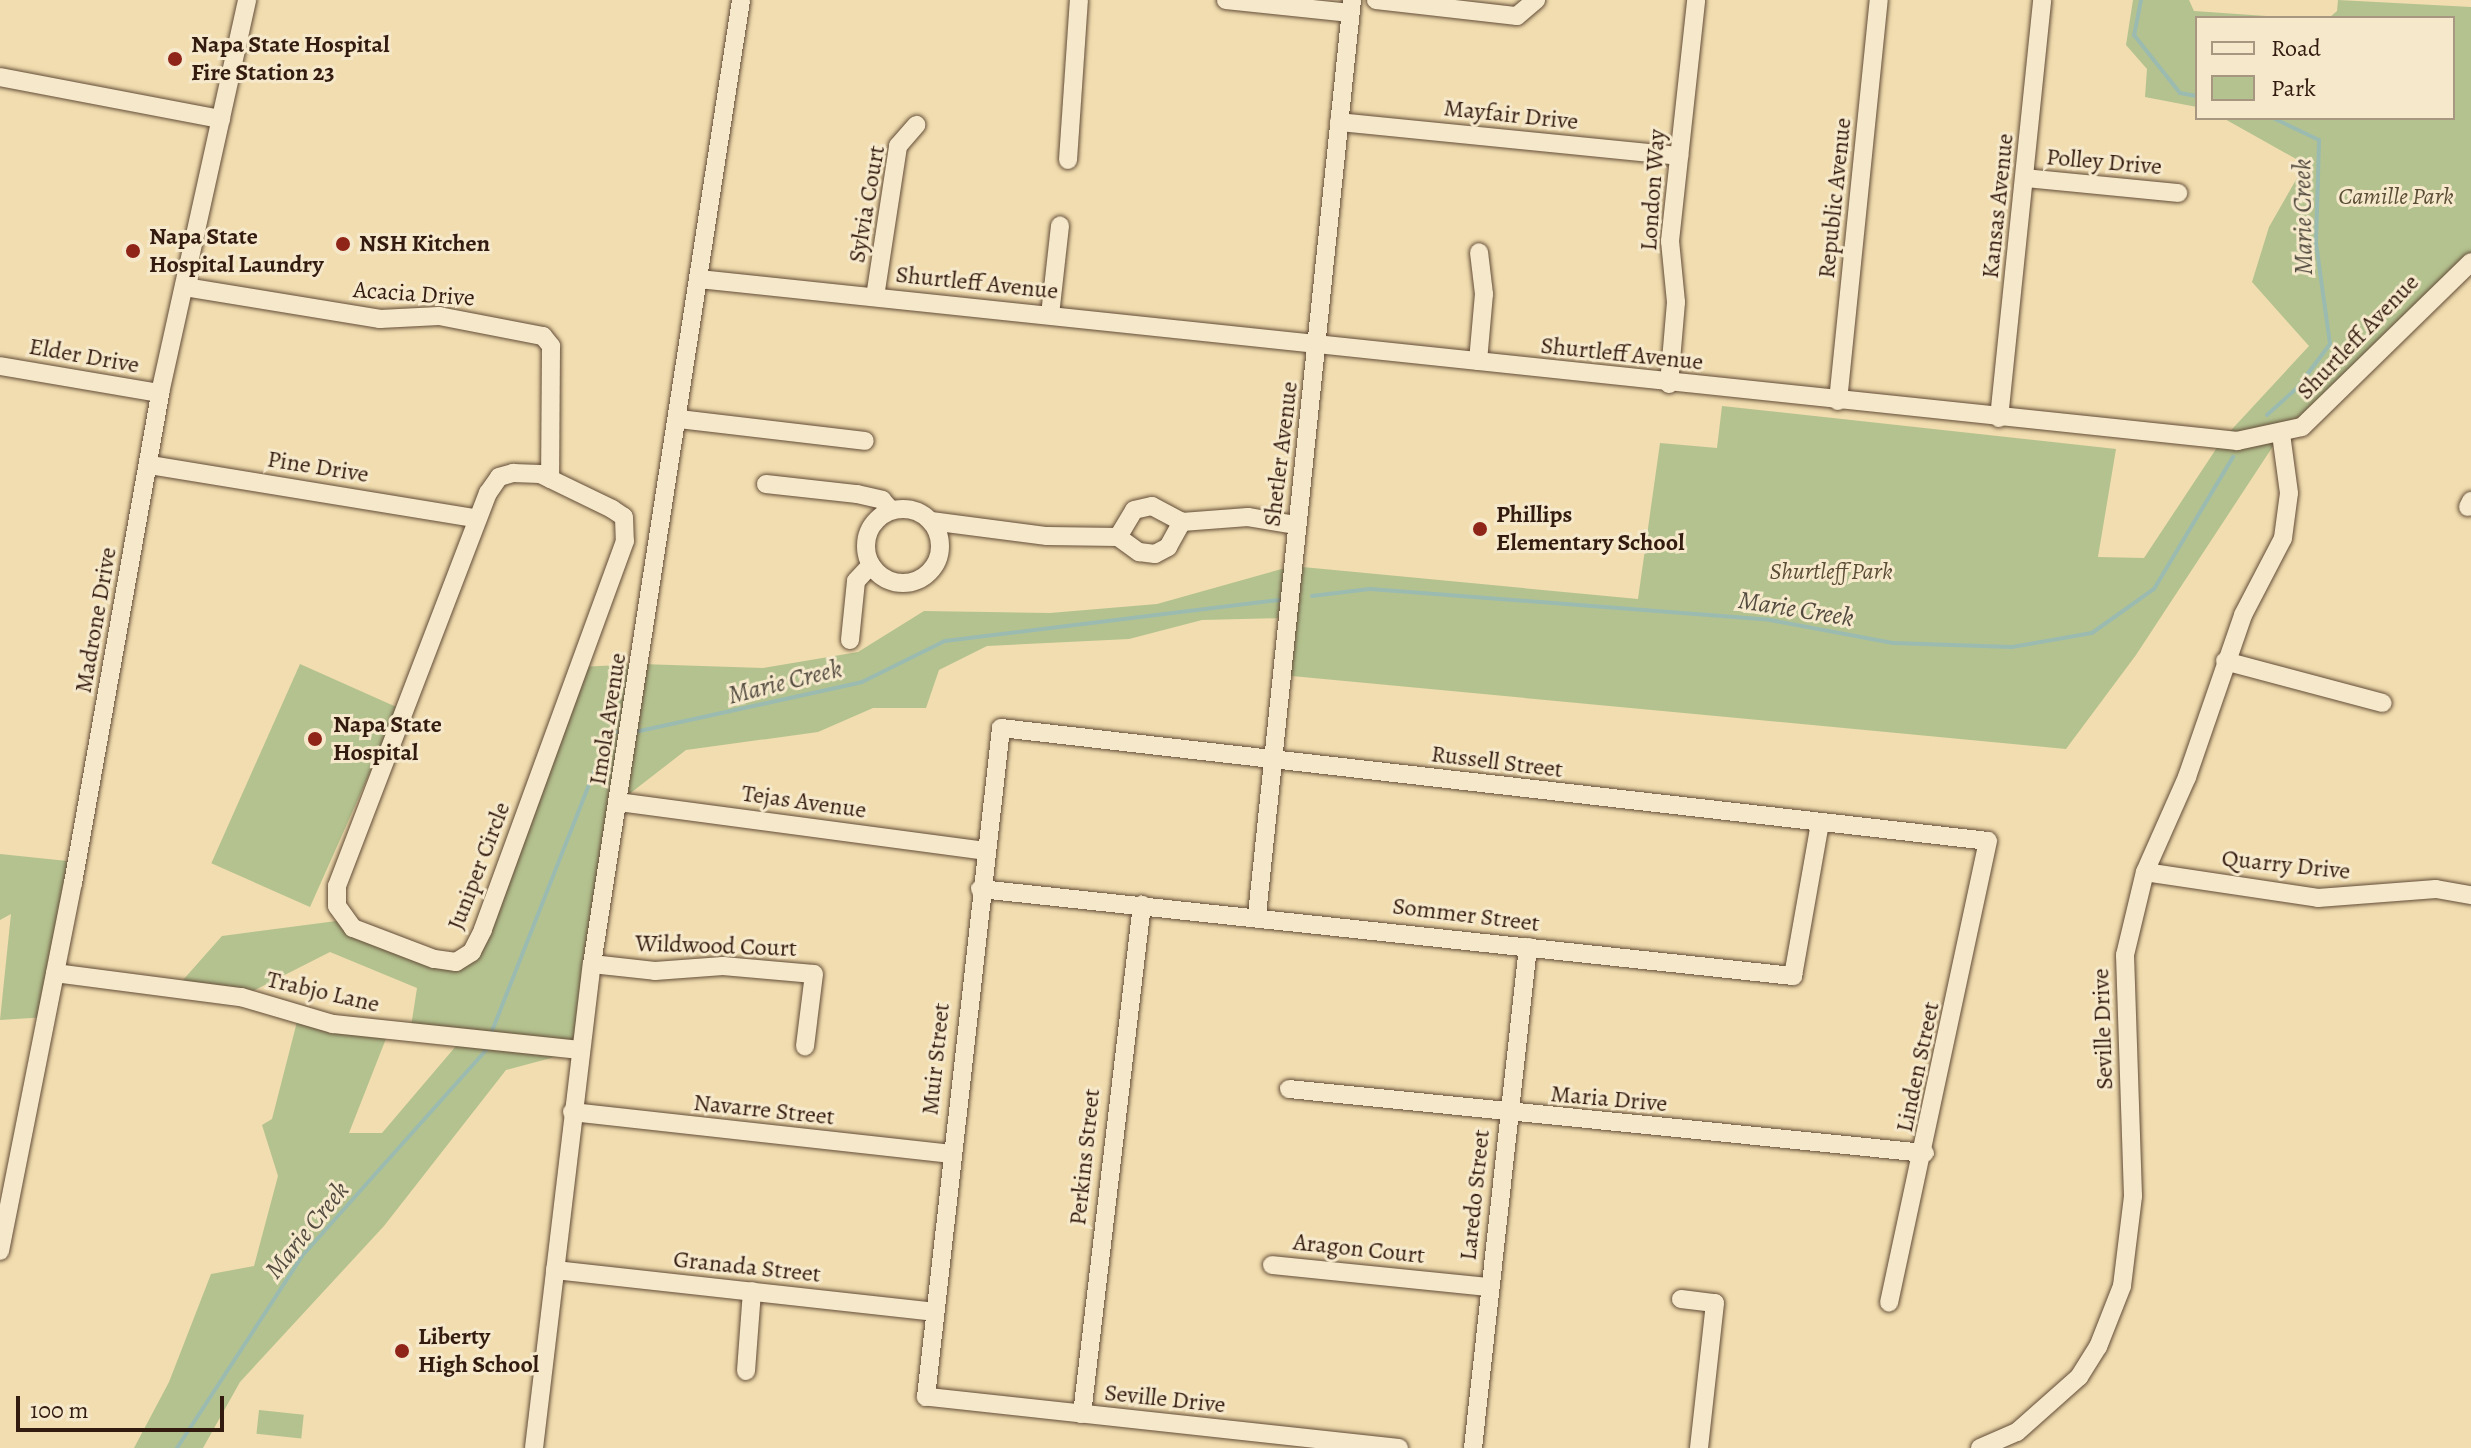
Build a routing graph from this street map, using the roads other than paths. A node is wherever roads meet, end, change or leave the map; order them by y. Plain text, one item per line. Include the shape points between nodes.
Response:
1 (247, 0) edge
2 (741, 0) edge
3 (1079, 0) edge
4 (1226, 0) edge
5 (1376, 0) edge
6 (1536, 0) edge
7 (1696, 0) edge
8 (1879, 0) edge
9 (2042, 0) edge
10 (1351, 7) edge
11 (0, 77) edge
12 (221, 119) junction
13 (1339, 122) junction
14 (916, 125) dead end
15 (1679, 156) junction
16 (1068, 160) dead end
17 (2025, 178) junction
18 (2178, 193) dead end
19 (1060, 226) dead end
20 (1479, 252) dead end
21 (2471, 262) edge
22 (699, 279) junction
23 (185, 287) junction
24 (875, 297) junction
25 (1050, 315) junction
26 (1319, 346) junction
27 (1478, 361) junction
28 (0, 366) edge
29 (1669, 384) junction
30 (160, 393) junction
31 (1838, 401) junction
32 (1999, 418) junction
33 (679, 419) junction
34 (2281, 434) junction
35 (865, 441) dead end
36 (150, 465) junction
37 (550, 479) junction
38 (766, 484) dead end
39 (891, 510) junction
40 (478, 519) junction
41 (931, 521) junction
42 (1182, 522) junction
43 (1296, 525) junction
44 (1118, 537) junction
45 (871, 565) junction
46 (850, 640) dead end
47 (2225, 661) junction
48 (2383, 703) dead end
49 (1001, 728) joint
50 (1273, 760) junction
51 (619, 802) junction
52 (1820, 823) junction
53 (1988, 841) joint
54 (984, 851) junction
55 (2145, 872) junction
56 (980, 889) junction
57 (2471, 895) edge
58 (1142, 905) junction
59 (1257, 915) junction
60 (1528, 947) junction
61 (592, 964) junction
62 (55, 973) junction
63 (805, 1046) dead end
64 (581, 1050) junction
65 (1289, 1089) dead end
66 (572, 1112) junction
67 (1507, 1114) junction
68 (1925, 1153) junction
69 (950, 1154) junction
70 (0, 1251) edge
71 (1272, 1265) dead end
72 (555, 1270) junction
73 (1489, 1287) junction
74 (752, 1291) junction
75 (1681, 1299) dead end
76 (1889, 1302) dead end
77 (934, 1312) junction
78 (746, 1371) dead end
79 (926, 1397) joint
80 (1082, 1414) junction
81 (534, 1448) edge
82 (1399, 1448) edge
83 (1473, 1448) edge
84 (1699, 1448) edge
85 (1980, 1448) edge

1 - 12 street, Madrone Drive
2 - 22 street, Imola Avenue
3 - 16 street
4 - 10 street
5 - 6 street via 1517,16
7 - 15 street, London Way
8 - 31 street, Republic Avenue
9 - 17 street, Kansas Avenue
10 - 13 street, Shetler Avenue
11 - 12 street
12 - 23 street, Madrone Drive
13 - 15 street, Mayfair Drive
13 - 26 street, Shetler Avenue
14 - 24 street, Sylvia Court via 898,146
15 - 29 street, London Way via 1670,241 1676,302
17 - 18 street, Polley Drive
17 - 32 street, Kansas Avenue
19 - 25 street
20 - 27 street via 1484,294
21 - 34 street, Shurtleff Avenue via 2328,405 2302,427
22 - 24 street, Shurtleff Avenue
22 - 33 street, Imola Avenue
23 - 30 street, Madrone Drive
23 - 37 street, Acacia Drive via 380,319 439,316 543,336 551,346
24 - 25 street, Shurtleff Avenue
25 - 26 street, Shurtleff Avenue
26 - 27 street, Shurtleff Avenue
26 - 43 street, Shetler Avenue
27 - 29 street, Shurtleff Avenue
28 - 30 street, Elder Drive
29 - 31 street, Shurtleff Avenue
30 - 36 street, Madrone Drive
31 - 32 street, Shurtleff Avenue
32 - 34 street, Shurtleff Avenue via 2212,440
33 - 35 street
33 - 51 street, Imola Avenue
34 - 47 street, Seville Drive via 2289,493 2283,538
36 - 40 street, Pine Drive
36 - 62 street, Madrone Drive
37 - 40 street, Juniper Circle via 528,473 499,477
37 - 40 street, Juniper Circle via 624,517 625,541 483,930 472,952 456,962 353,928 337,906 337,886
38 - 39 street via 857,494 882,500
39 - 41 street via 910,509
39 - 45 street via 870,530
41 - 44 street via 1047,536
41 - 45 street via 940,544 925,576 914,582 890,581
42 - 43 street via 1248,517
42 - 44 street via 1152,506 1134,510
42 - 44 street via 1168,547 1155,554 1139,552
43 - 50 street, Shetler Avenue
45 - 46 street via 856,581
47 - 48 street
47 - 55 street, Seville Drive via 2187,777
49 - 50 street, Russell Street
49 - 54 street, Muir Street
50 - 52 street, Russell Street
50 - 59 street, Shetler Avenue
51 - 54 street, Tejas Avenue
51 - 61 street, Imola Avenue
52 - 53 street, Russell Street
52 - 60 street, Sommer Street via 1793,976
53 - 68 street, Linden Street
54 - 56 street, Muir Street
55 - 57 street, Quarry Drive via 2318,898 2436,889
55 - 85 street, Seville Drive via 2122,991 2133,1196 2122,1286 2098,1347 2079,1377 2017,1432
56 - 58 street, Sommer Street
56 - 69 street, Muir Street
58 - 59 street, Sommer Street
58 - 80 street, Perkins Street
59 - 60 street, Sommer Street
60 - 67 street, Laredo Street
61 - 63 street, Wildwood Court via 655,971 723,966 814,974
61 - 64 street, Imola Avenue
62 - 64 street, Trabjo Lane via 241,997 333,1024
62 - 70 street, Madrone Drive
64 - 66 street, Imola Avenue
65 - 67 street, Maria Drive
66 - 69 street, Navarre Street
66 - 72 street, Imola Avenue
67 - 68 street, Maria Drive
67 - 73 street, Laredo Street
68 - 76 street, Linden Street
69 - 77 street, Muir Street
71 - 73 street, Aragon Court
72 - 74 street, Granada Street
72 - 81 street, Imola Avenue
73 - 83 street, Laredo Street
74 - 77 street, Granada Street
74 - 78 street
75 - 84 street via 1715,1303
77 - 79 street, Muir Street
79 - 80 street, Seville Drive
80 - 82 street, Seville Drive

